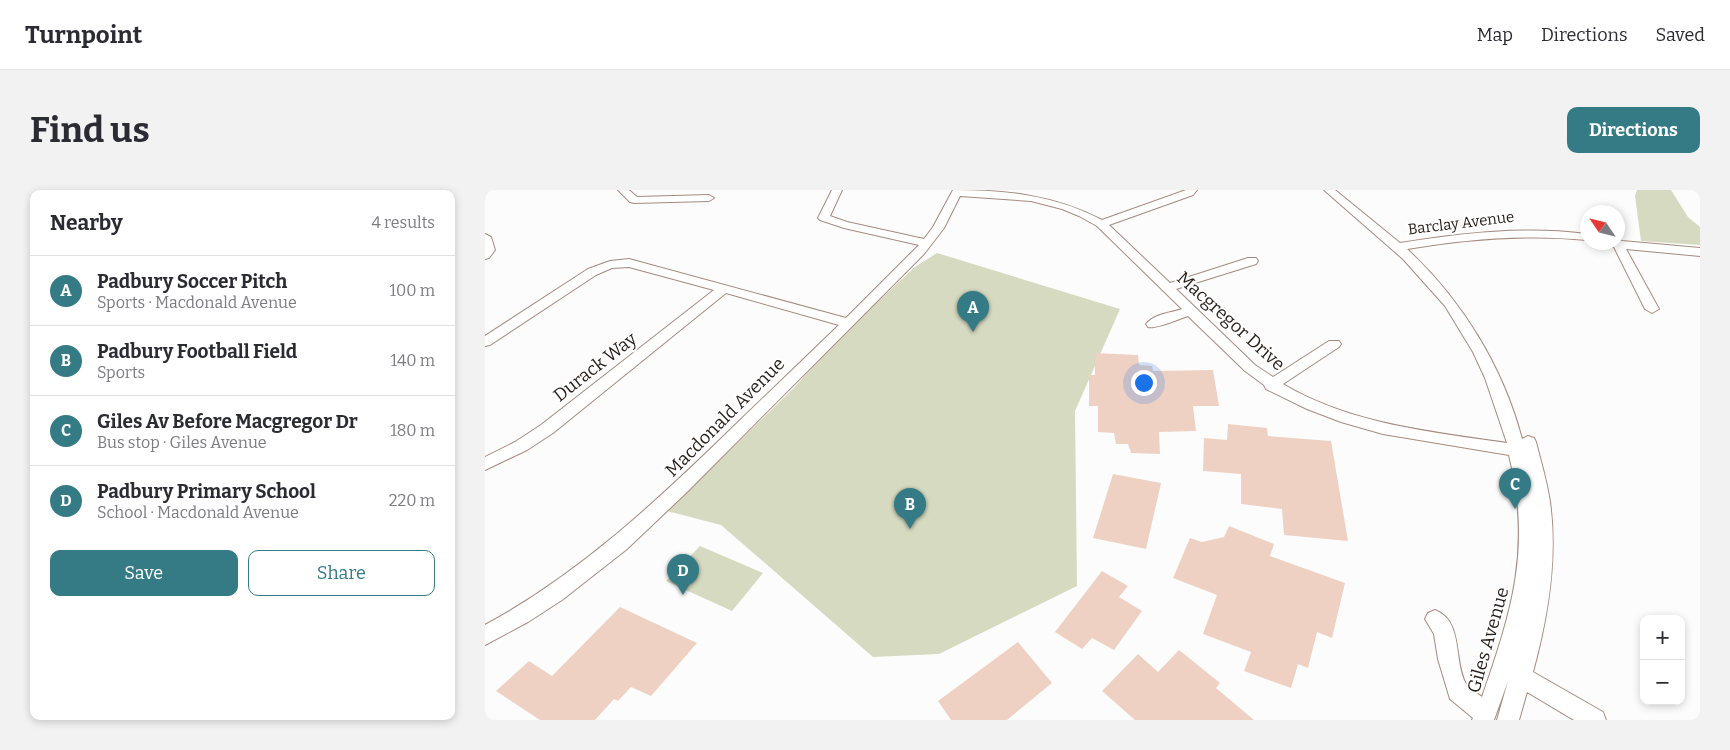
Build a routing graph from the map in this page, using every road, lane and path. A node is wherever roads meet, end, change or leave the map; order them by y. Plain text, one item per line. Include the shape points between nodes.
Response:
1 (623, 190) edge
2 (837, 190) edge
3 (1008, 190) edge
4 (1192, 190) edge
5 (1329, 190) edge
6 (1339, 190) edge
7 (957, 192) edge
8 (709, 198) dead end
9 (1104, 222) junction
10 (1580, 236) edge
11 (485, 237) edge
12 (1580, 241) edge
13 (927, 243) junction
14 (1625, 243) edge
15 (1625, 244) edge
16 (1700, 247) edge
17 (1407, 250) junction
18 (1622, 250) edge
19 (1700, 252) edge
20 (485, 255) edge
21 (1252, 261) dead end
22 (1173, 287) junction
23 (722, 290) junction
24 (1652, 309) dead end
25 (1191, 311) junction
26 (849, 323) junction
27 (1153, 324) dead end
28 (485, 342) edge
29 (1334, 344) dead end
30 (1275, 382) junction
31 (1522, 446) junction
32 (485, 464) edge
33 (1435, 619) dead end
34 (485, 636) edge
35 (1503, 667) junction
36 (1521, 677) junction
37 (1485, 717) edge
38 (1508, 720) edge
39 (1595, 720) edge

1 - 8 street via 634,200
2 - 13 street via 824,218
3 - 9 street, Macgregor Drive via 1067,200
4 - 9 street
5 - 17 street, Giles Avenue
6 - 17 street, Giles Avenue
7 - 9 street, Macgregor Drive via 1044,199
7 - 13 street, Macdonald Avenue
9 - 22 street, Macgregor Drive
10 - 17 street, Barclay Avenue via 1540,232 1494,233
11 - 20 street via 489,250
12 - 17 street, Barclay Avenue via 1543,237 1493,239
13 - 26 street, Macdonald Avenue
14 - 16 street
15 - 19 street
17 - 31 street, Giles Avenue via 1470,331 1492,372
18 - 24 street
21 - 22 street
22 - 25 street, Macgregor Drive
22 - 30 street, Macgregor Drive
23 - 26 street
23 - 28 street via 629,263 610,265 592,272
23 - 32 street, Durack Way via 547,428 521,446
25 - 27 street
25 - 30 street, Macgregor Drive via 1245,364
26 - 34 street, Macdonald Avenue via 653,516 554,593
29 - 30 street
30 - 31 street, Macgregor Drive via 1353,411
31 - 35 street, Giles Avenue via 1529,551 1514,634
31 - 36 street, Giles Avenue via 1542,509 1544,539 1535,617
33 - 37 street via 1444,631 1448,660 1458,692
35 - 36 street
35 - 37 street, Giles Avenue
36 - 38 street, Giles Avenue
36 - 39 street

